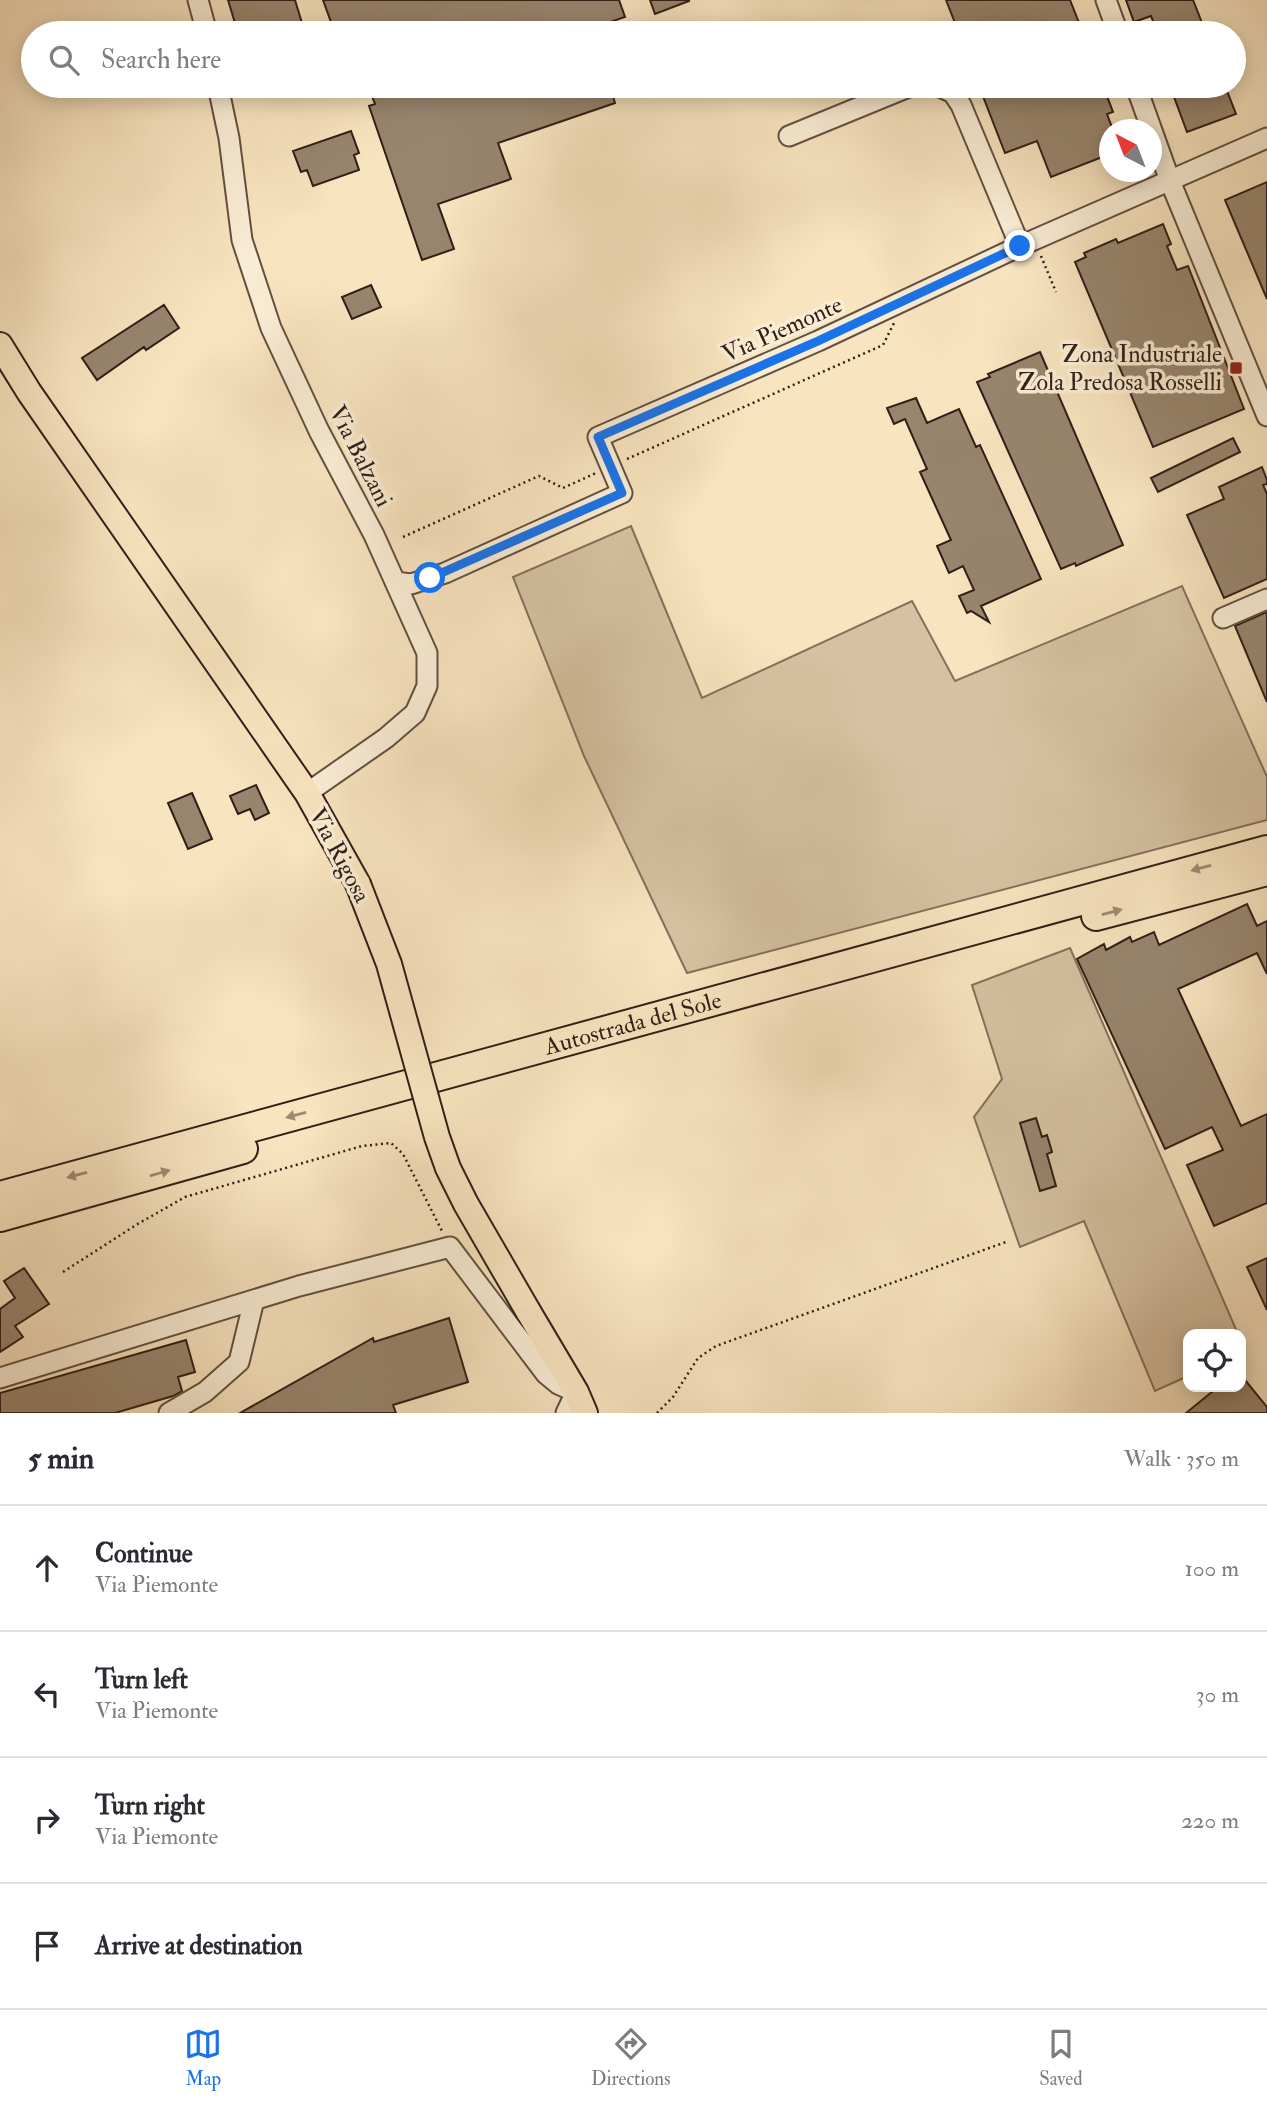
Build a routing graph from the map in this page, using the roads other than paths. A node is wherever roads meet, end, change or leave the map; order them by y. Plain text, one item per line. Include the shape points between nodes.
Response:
1 (198, 0) edge
2 (1106, 0) edge
3 (204, 21) edge
4 (1114, 21) edge
5 (221, 98) edge
6 (882, 98) edge
7 (956, 98) edge
8 (1140, 98) edge
9 (789, 136) dead end
10 (1267, 138) edge
11 (1170, 181) junction
12 (1020, 246) junction
13 (0, 345) edge
14 (1267, 416) edge
15 (395, 582) junction
16 (1267, 599) edge
17 (1223, 618) dead end
18 (307, 793) junction
19 (1267, 850) edge
20 (1267, 871) edge
21 (0, 1196) edge
22 (0, 1217) edge
23 (254, 1300) junction
24 (0, 1378) edge
25 (570, 1400) edge
26 (169, 1413) edge

1 - 3 street
2 - 4 street
5 - 15 street, Via Balzani via 242,240 271,328
6 - 9 street
7 - 12 street
8 - 11 street
10 - 11 street, Via Piemonte
11 - 12 street, Via Piemonte
11 - 14 street
12 - 15 street, Via Piemonte via 598,437 622,493 444,573 411,584
13 - 18 main road, Via Rigosa
15 - 18 street, Via Balzani via 427,653 427,686 421,702 401,726
16 - 17 street
18 - 25 main road, Via Rigosa, bridge via 358,884 389,964 448,1168 528,1311
19 -> 21 highway, Autostrada del Sole
22 -> 20 highway, Autostrada del Sole
23 - 24 street
23 - 25 street via 450,1247
23 - 26 street via 239,1362 205,1392

